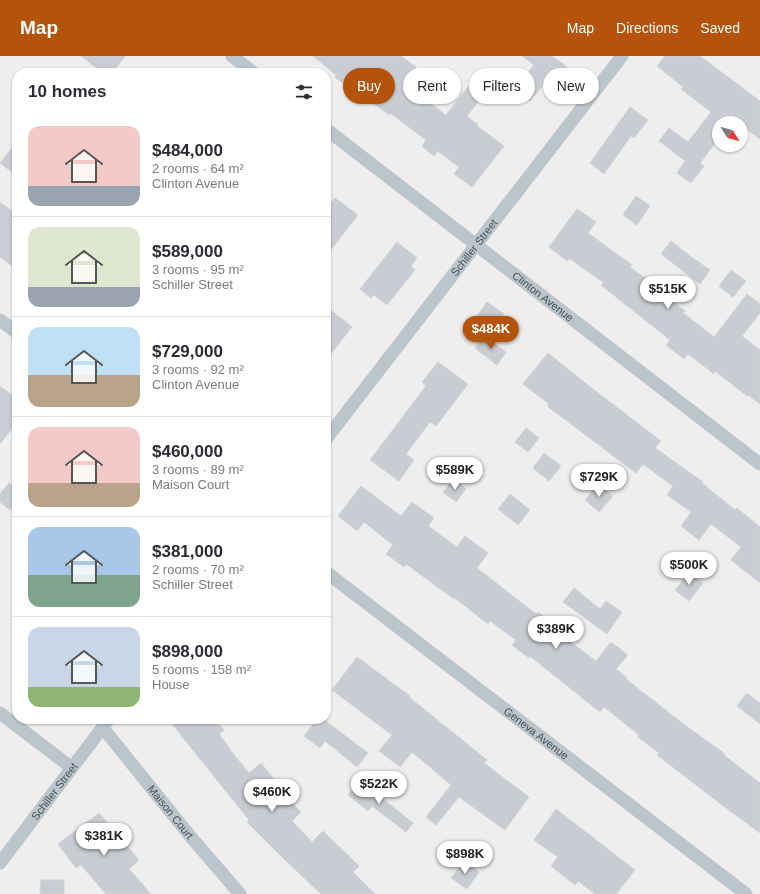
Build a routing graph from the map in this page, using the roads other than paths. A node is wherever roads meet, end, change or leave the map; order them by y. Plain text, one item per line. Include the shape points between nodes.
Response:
1 (232, 56) edge
2 (622, 56) edge
3 (248, 68) edge
4 (331, 133) edge
5 (476, 246) junction
6 (0, 320) edge
7 (12, 329) edge
8 (331, 433) edge
9 (760, 464) edge
10 (331, 576) edge
11 (0, 713) edge
12 (12, 722) edge
13 (14, 724) edge
14 (105, 724) edge
15 (107, 724) edge
16 (72, 768) junction
17 (0, 863) edge
18 (240, 894) edge
19 (746, 894) edge

1 - 3 street
2 - 5 street, Schiller Street
4 - 5 street, Clinton Avenue
5 - 8 street, Schiller Street
5 - 9 street, Clinton Avenue
6 - 7 street
10 - 19 street, Geneva Avenue
11 - 12 street
13 - 16 street
14 - 16 street, Schiller Street
15 - 18 street, Maison Court via 190,836
16 - 17 street, Schiller Street

